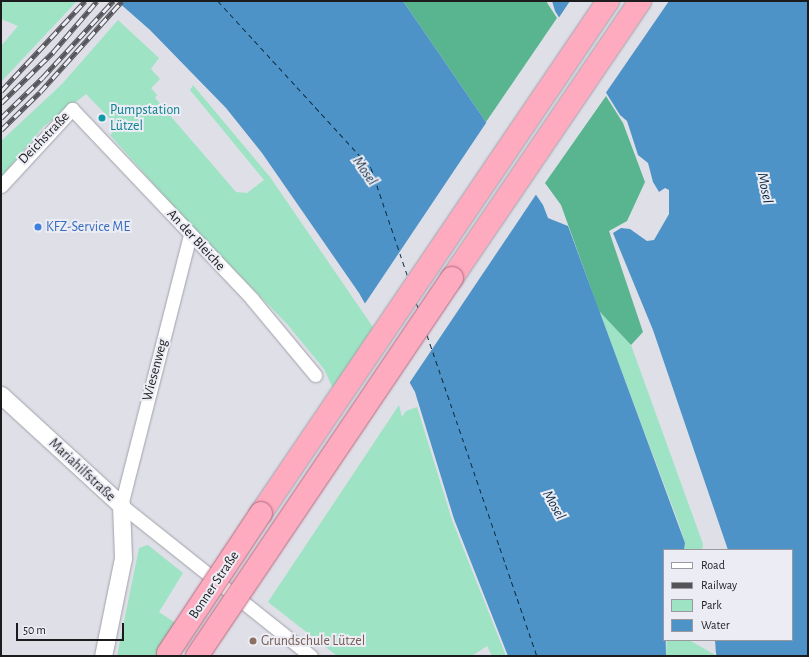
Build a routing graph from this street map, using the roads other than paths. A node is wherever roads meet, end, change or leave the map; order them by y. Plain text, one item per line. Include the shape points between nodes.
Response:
1 (608, 1) edge
2 (640, 1) edge
3 (72, 109) joint
4 (1, 186) edge
5 (190, 234) junction
6 (315, 375) dead end
7 (1, 395) edge
8 (121, 505) junction
9 (167, 655) edge
10 (103, 656) edge
11 (197, 656) edge
12 (311, 656) edge

1 - 9 highway, Bonner Straße, bridge
2 - 11 highway, bridge
3 - 4 street, Deichstraße
3 - 5 street, An der Bleiche
5 - 6 street, An der Bleiche via 252,299
5 - 8 street, Wiesenweg
7 - 8 street, Mariahilfstraße
8 - 10 street, Mariahilfstraße via 124,558
8 - 12 street

